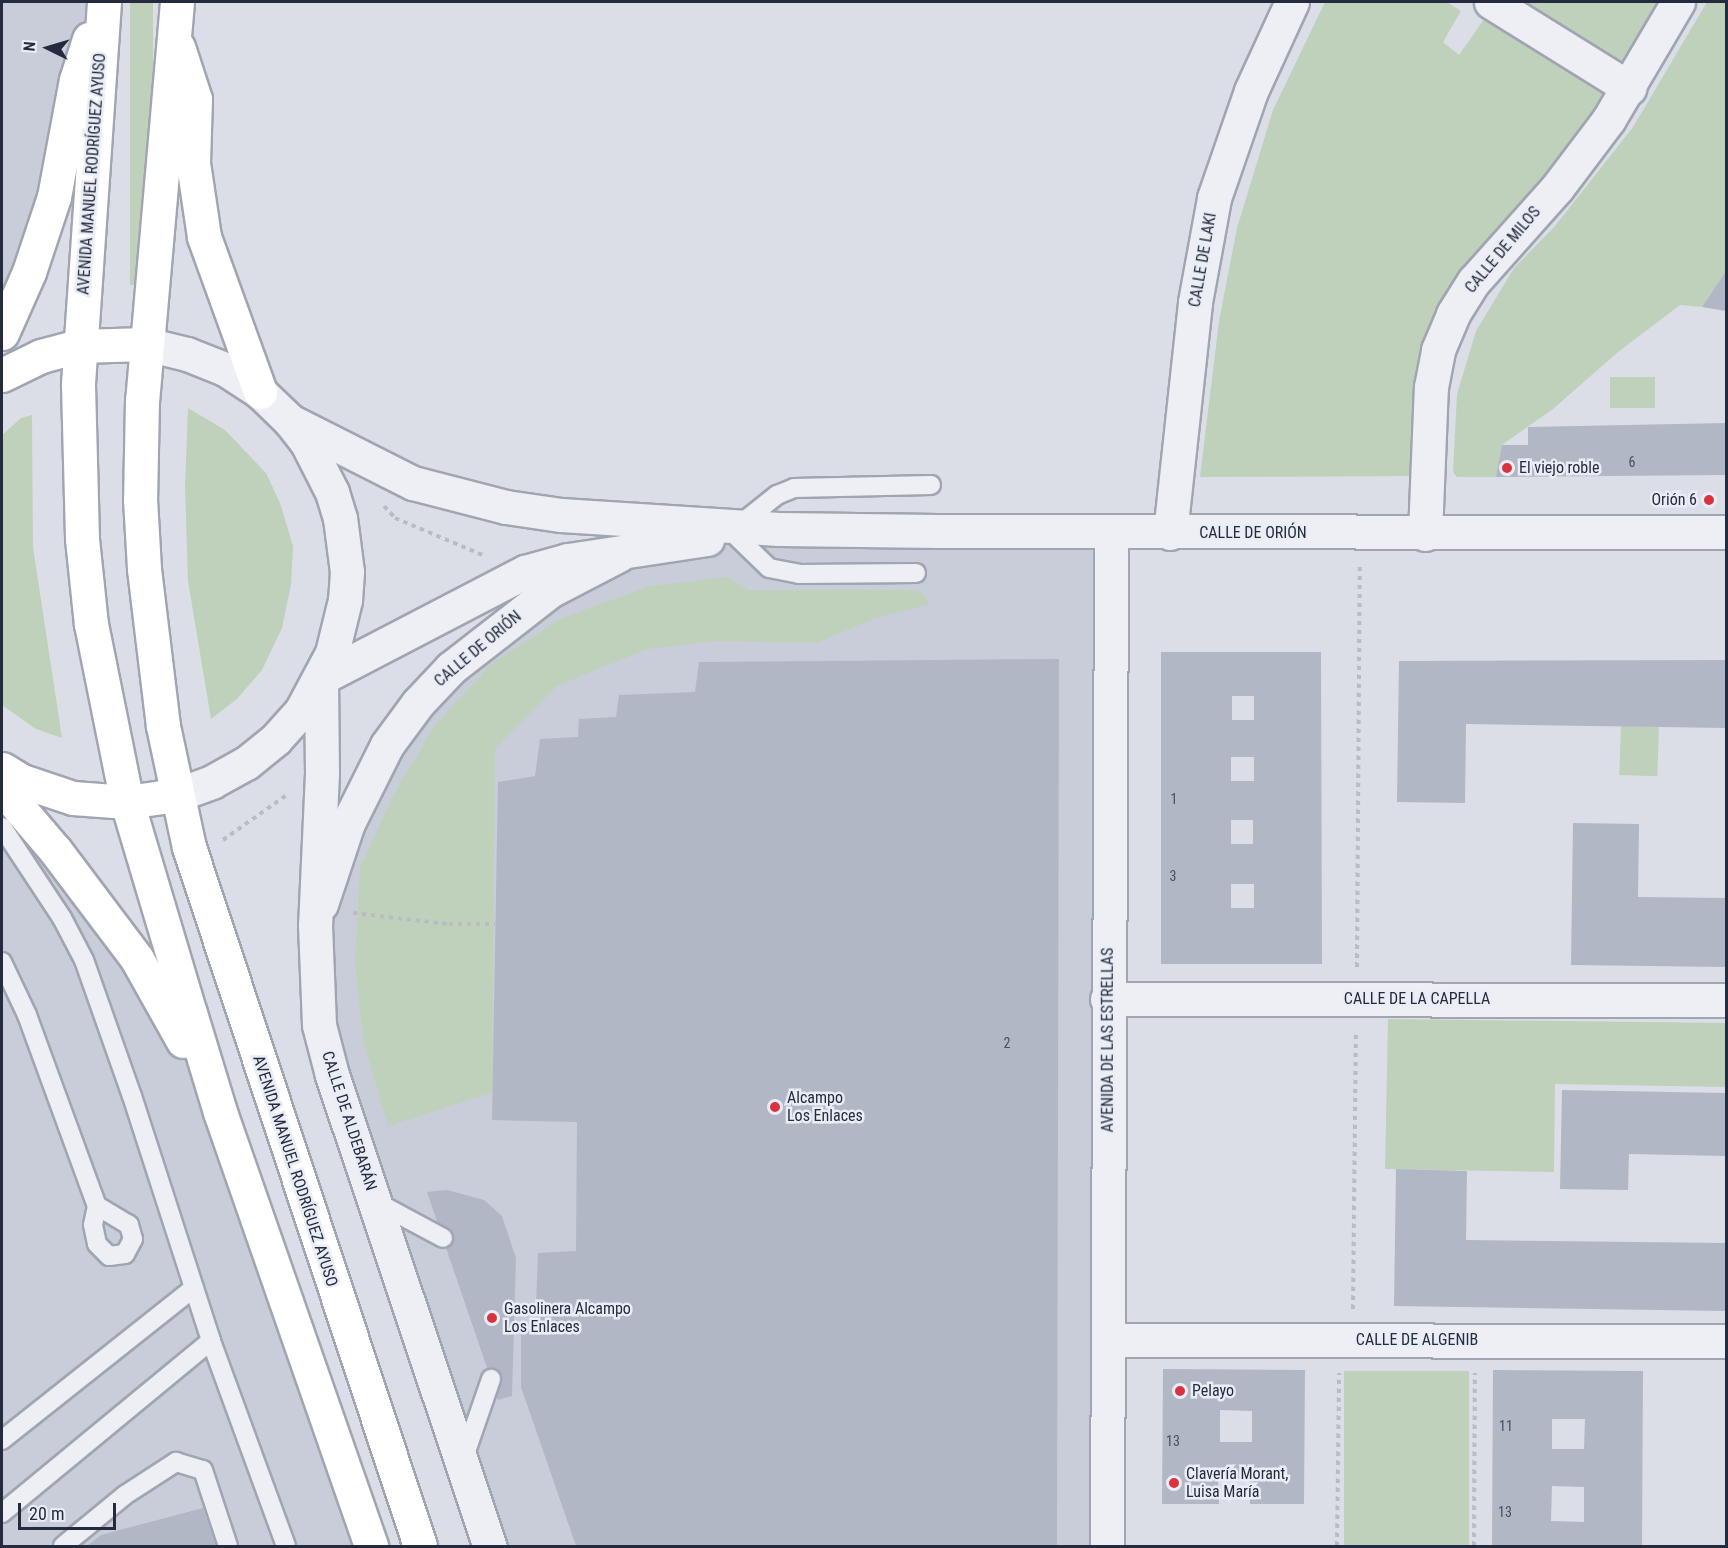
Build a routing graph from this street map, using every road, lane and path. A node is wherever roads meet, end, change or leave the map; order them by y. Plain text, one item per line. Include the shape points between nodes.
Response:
1 (102, 2) edge
2 (177, 2) edge
3 (1292, 2) edge
4 (1491, 2) edge
5 (1678, 2) edge
6 (174, 35) junction
7 (1629, 88) junction
8 (2, 333) edge
9 (146, 344) junction
10 (79, 346) junction
11 (2, 375) edge
12 (260, 392) junction
13 (290, 421) junction
14 (931, 485) dead end
15 (385, 497) dead end
16 (736, 531) junction
17 (1726, 532) edge
18 (1170, 533) junction
19 (1360, 533) junction
20 (1110, 534) junction
21 (1425, 534) junction
22 (631, 549) junction
23 (488, 559) dead end
24 (916, 573) dead end
25 (321, 678) junction
26 (2, 769) edge
27 (2, 788) edge
28 (296, 789) dead end
29 (176, 795) junction
30 (127, 802) junction
31 (4, 838) edge
32 (223, 840) dead end
33 (317, 916) junction
34 (495, 924) dead end
35 (2, 962) edge
36 (1107, 999) junction
37 (1357, 999) junction
38 (1726, 1000) edge
39 (220, 1112) junction
40 (375, 1202) junction
41 (97, 1206) dead end
42 (443, 1238) dead end
43 (194, 1287) junction
44 (1108, 1340) junction
45 (1346, 1340) junction
46 (211, 1341) junction
47 (1475, 1341) junction
48 (1726, 1341) edge
49 (491, 1379) dead end
50 (2, 1440) edge
51 (462, 1462) junction
52 (2, 1513) edge
53 (63, 1546) edge
54 (228, 1546) edge
55 (286, 1546) edge
56 (371, 1546) edge
57 (420, 1546) edge
58 (490, 1546) edge
59 (1107, 1546) edge
60 (1337, 1546) edge
61 (1474, 1546) edge

1 - 8 main road via 76,80 54,197 29,272
1 - 10 main road, AVENIDA MANUEL RODRÍGUEZ AYUSO via 96,155
2 - 6 main road, AVENIDA MANUEL RODRÍGUEZ AYUSO
3 - 18 street, CALLE DE LAKI via 1251,91 1214,198 1195,302
4 - 7 street
5 - 7 street, CALLE DE MILOS
6 - 9 main road, AVENIDA MANUEL RODRÍGUEZ AYUSO
6 - 12 main road via 195,99 193,163 204,237
7 - 21 street, CALLE DE MILOS via 1557,188 1500,249 1453,314 1438,350 1431,387
9 - 10 main road
9 - 12 street via 225,369
9 - 29 main road, AVENIDA MANUEL RODRÍGUEZ AYUSO via 140,499 144,569 163,726
10 - 11 main road via 41,356
10 - 30 main road, AVENIDA MANUEL RODRÍGUEZ AYUSO via 78,440 91,624
12 - 13 street
13 - 16 street, CALLE DE ORIÓN via 394,475 444,493 561,515
13 - 25 street via 307,443 332,492 345,545 345,600 332,653
14 - 16 lane via 794,488 777,495
15 - 23 path via 384,507 389,515 474,548
16 - 20 street, CALLE DE ORIÓN
16 - 22 street, CALLE DE ORIÓN
16 - 24 lane via 769,568 799,574
17 - 21 street, CALLE DE ORIÓN
18 - 19 street, CALLE DE ORIÓN
18 - 20 street, CALLE DE ORIÓN
19 - 21 street, CALLE DE ORIÓN
19 - 37 path
20 - 36 street, AVENIDA DE LAS ESTRELLAS
22 - 25 street, CALLE DE ORIÓN via 525,572
22 - 33 street, CALLE DE ORIÓN via 550,591 451,668 418,703 387,745 348,823
25 - 29 street via 301,711 253,757 212,782
25 - 33 street, CALLE DE ALDEBARÁN
26 - 30 main road via 22,782 73,798
27 - 39 main road via 137,959
28 - 32 path
29 - 30 main road
29 - 57 main road, AVENIDA MANUEL RODRÍGUEZ AYUSO via 204,892
30 - 39 main road, AVENIDA MANUEL RODRÍGUEZ AYUSO
31 - 43 lane via 57,910 84,960
33 - 34 path
33 - 40 street, CALLE DE ALDEBARÁN via 320,1026
35 - 41 lane via 27,1015
36 - 37 street, CALLE DE LA CAPELLA
36 - 44 street, AVENIDA DE LAS ESTRELLAS
37 - 38 street, CALLE DE LA CAPELLA
37 - 45 path
39 - 56 main road, AVENIDA MANUEL RODRÍGUEZ AYUSO
40 - 42 lane
40 - 51 street, CALLE DE ALDEBARÁN
43 - 46 lane
43 - 50 lane
44 - 45 street, CALLE DE ALGENIB
44 - 59 street, AVENIDA DE LAS ESTRELLAS
45 - 47 street, CALLE DE ALGENIB
45 - 60 path
46 - 52 lane
46 - 55 lane
47 - 48 street, CALLE DE ALGENIB
47 - 61 path
49 - 51 lane
51 - 58 street, CALLE DE ALDEBARÁN
53 - 54 lane via 125,1495 176,1462 203,1470

